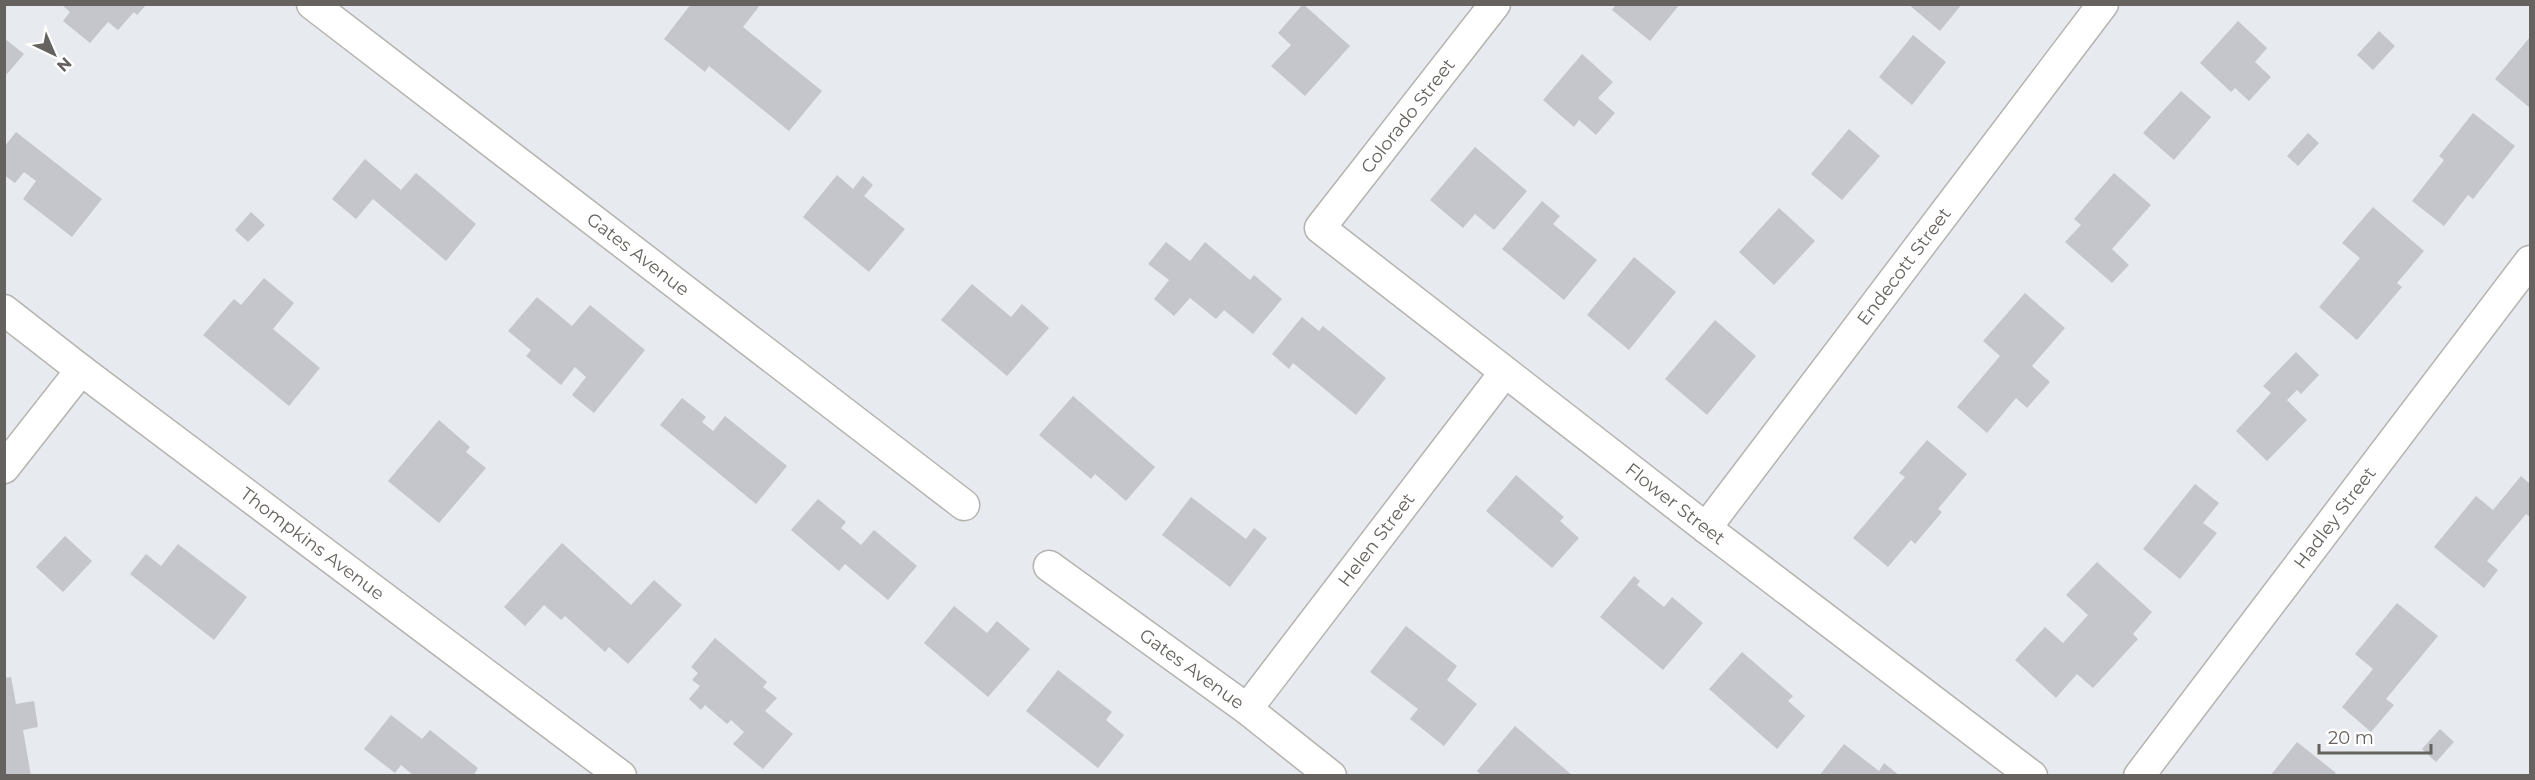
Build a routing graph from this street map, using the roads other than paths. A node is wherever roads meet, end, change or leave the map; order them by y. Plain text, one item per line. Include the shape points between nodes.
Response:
1 (312, 4) edge
2 (1495, 4) edge
3 (2103, 4) edge
4 (1320, 228) joint
5 (2530, 261) edge
6 (4, 310) edge
7 (81, 370) junction
8 (1505, 372) junction
9 (4, 468) edge
10 (964, 505) dead end
11 (1706, 528) junction
12 (1049, 566) dead end
13 (1247, 709) junction
14 (621, 776) edge
15 (1331, 776) edge
16 (2032, 776) edge
17 (2139, 776) edge

1 - 10 street, Gates Avenue
2 - 4 street, Colorado Street
3 - 11 street, Endecott Street
4 - 8 street, Flower Street
5 - 17 street, Hadley Street
6 - 7 street, Thompkins Avenue
7 - 9 street
7 - 14 street, Thompkins Avenue
8 - 11 street, Flower Street
8 - 13 street, Helen Street
11 - 16 street, Flower Street
12 - 13 street, Gates Avenue
13 - 15 street, Gates Avenue

